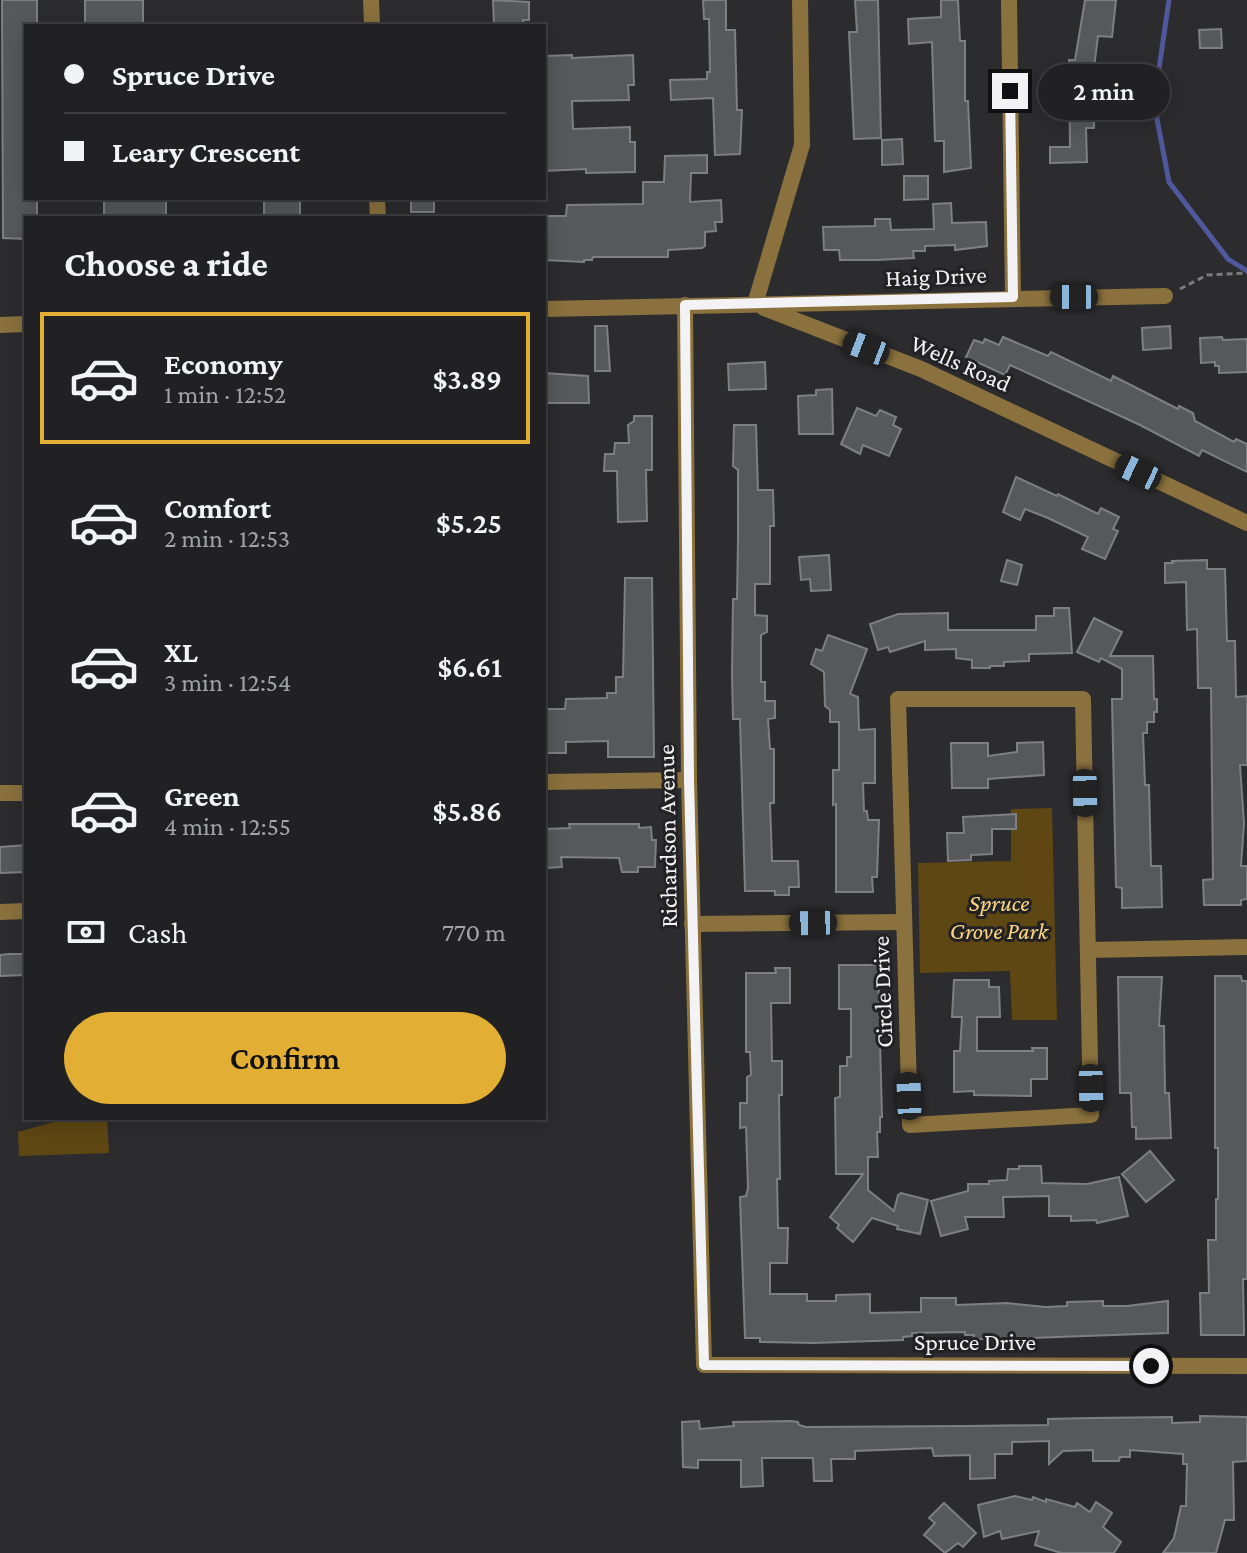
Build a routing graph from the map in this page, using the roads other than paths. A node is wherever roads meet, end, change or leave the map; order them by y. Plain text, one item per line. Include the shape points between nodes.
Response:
1 (371, 0) edge
2 (800, 0) edge
3 (1009, 0) edge
4 (372, 24) edge
5 (1165, 296) road end
6 (1013, 297) junction
7 (755, 304) junction
8 (685, 305) junction
9 (546, 309) edge
10 (24, 324) edge
11 (0, 325) edge
12 (1247, 523) edge
13 (689, 780) junction
14 (546, 782) edge
15 (0, 793) edge
16 (24, 793) edge
17 (24, 911) edge
18 (0, 912) edge
19 (904, 922) junction
20 (692, 924) junction
21 (1247, 947) edge
22 (1088, 950) junction
23 (704, 1365) joint
24 (1247, 1366) edge

1 - 4 street
2 - 7 street via 802,145
3 - 6 street
5 - 6 street, Haig Drive
6 - 7 street, Haig Drive
7 - 8 street, Wells Road
7 - 12 street, Wells Road via 921,369
8 - 9 street, Wells Road
8 - 13 street, Richardson Avenue
10 - 11 street
13 - 14 street
13 - 20 street, Richardson Avenue
15 - 16 street
17 - 18 street
19 - 20 street
19 - 22 street, Circle Drive via 910,1125 1091,1115
19 - 22 street, Circle Drive via 898,699 1083,699
20 - 23 street, Richardson Avenue
21 - 22 street
23 - 24 street, Spruce Drive

